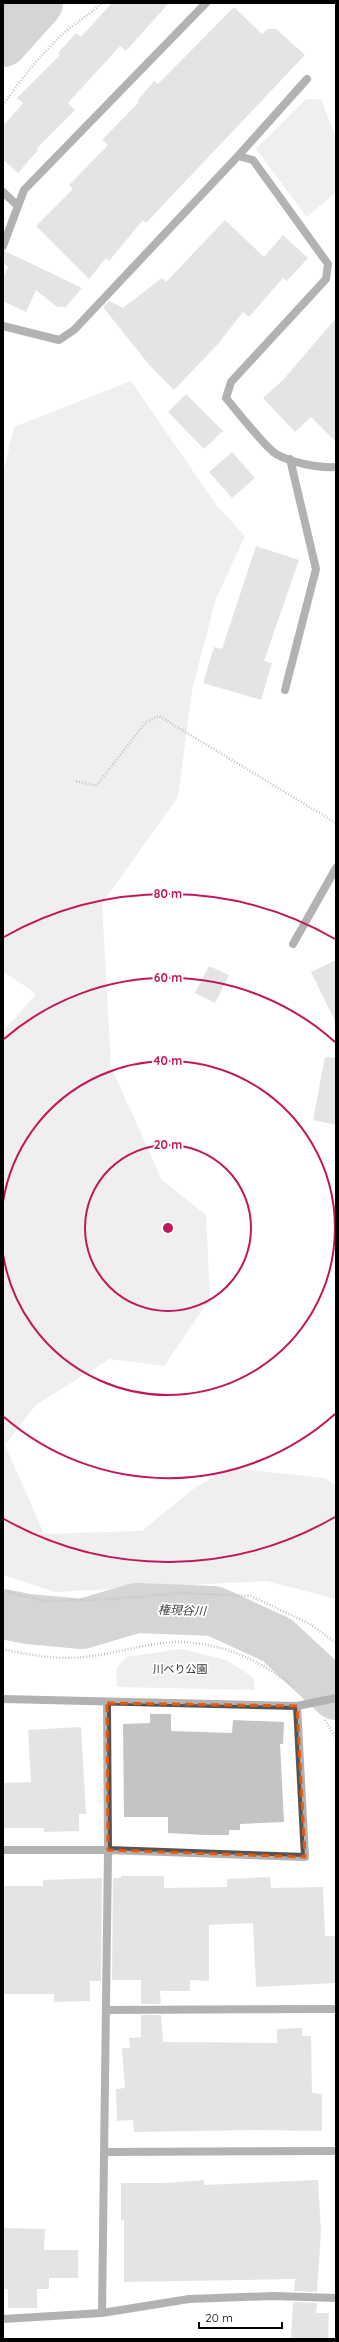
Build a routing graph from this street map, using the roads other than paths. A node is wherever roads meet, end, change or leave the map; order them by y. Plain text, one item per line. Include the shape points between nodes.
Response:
1 (206, 3) edge
2 (307, 79) dead end
3 (238, 156) junction
4 (3, 192) edge
5 (18, 206) junction
6 (3, 246) edge
7 (3, 326) edge
8 (290, 459) junction
9 (336, 467) edge
10 (285, 690) dead end
11 (336, 868) edge
12 (293, 944) dead end
13 (336, 1698) edge
14 (3, 1699) edge
15 (107, 1702) junction
16 (297, 1706) junction
17 (3, 1850) edge
18 (108, 1850) junction
19 (336, 2009) edge
20 (106, 2010) junction
21 (336, 2151) edge
22 (104, 2152) junction
23 (336, 2298) edge
24 (102, 2313) junction
25 (3, 2319) edge

1 - 5 street via 24,190
2 - 3 street
3 - 7 street via 74,330 59,340
3 - 8 street via 253,160 328,264 326,279 231,382 226,398 275,453
4 - 5 street
5 - 6 street
8 - 9 street via 326,468
8 - 10 street via 316,569
11 - 12 street
13 - 16 street
14 - 15 street
15 - 16 street
15 - 18 street
16 - 18 street via 305,1856
17 - 18 street
18 - 20 street
19 - 20 street
20 - 22 street
21 - 22 street
22 - 24 street
23 - 24 street via 273,2296 189,2299
24 - 25 street

